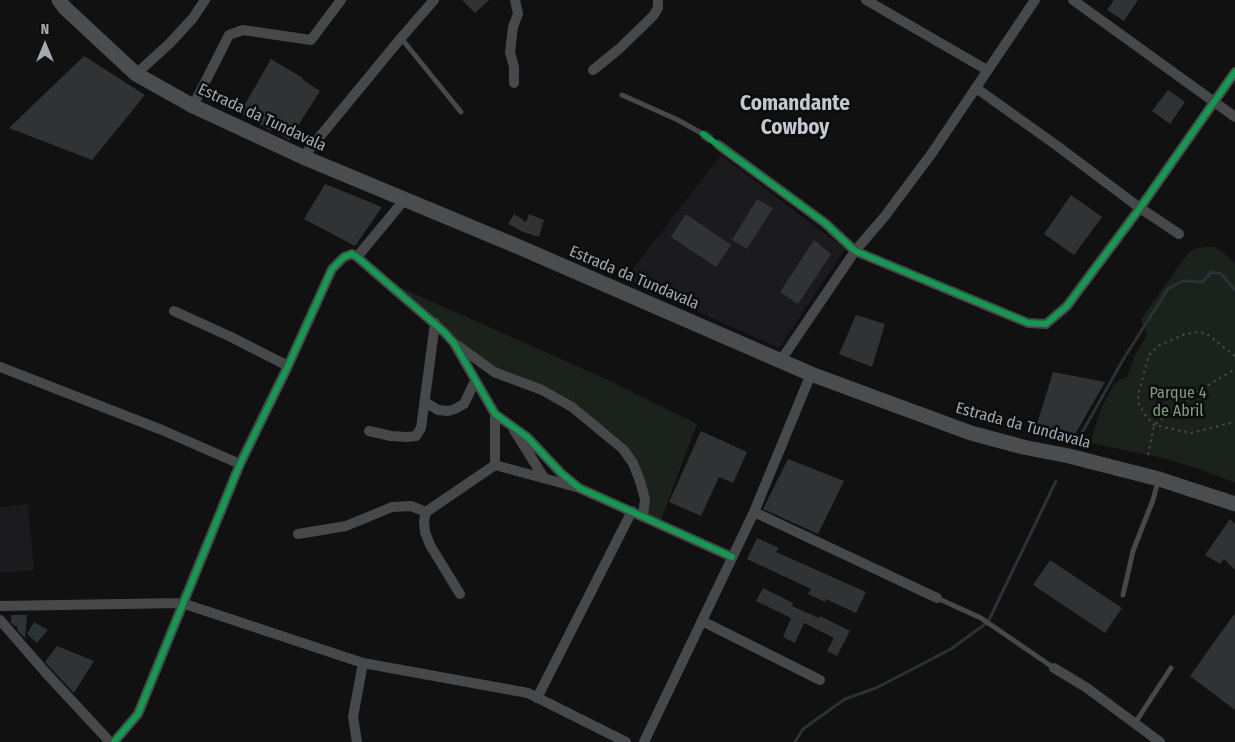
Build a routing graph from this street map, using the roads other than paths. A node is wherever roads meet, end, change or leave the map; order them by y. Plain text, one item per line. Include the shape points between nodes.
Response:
1 (59, 0) edge
2 (205, 0) edge
3 (341, 0) edge
4 (434, 0) edge
5 (515, 0) edge
6 (658, 0) edge
7 (866, 0) edge
8 (1035, 0) edge
9 (1073, 0) edge
10 (401, 38) junction
11 (593, 70) dead end
12 (987, 70) junction
13 (1235, 72) edge
14 (136, 74) junction
15 (514, 83) dead end
16 (976, 88) junction
17 (622, 95) dead end
18 (1214, 101) junction
19 (193, 106) junction
20 (461, 112) dead end
21 (1235, 116) edge
22 (703, 134) tunnel mouth
23 (720, 146) tunnel mouth
24 (303, 157) junction
25 (405, 199) junction
26 (1140, 208) junction
27 (1180, 234) dead end
28 (855, 251) junction
29 (357, 257) junction
30 (174, 310) dead end
31 (435, 323) junction
32 (454, 343) junction
33 (781, 360) junction
34 (288, 366) junction
35 (0, 367) edge
36 (811, 374) junction
37 (475, 380) junction
38 (425, 402) junction
39 (495, 414) junction
40 (511, 425) junction
41 (369, 431) dead end
42 (240, 464) junction
43 (495, 465) junction
44 (544, 478) junction
45 (1159, 478) junction
46 (579, 488) junction
47 (1235, 504) edge
48 (632, 511) junction
49 (426, 512) junction
50 (754, 512) junction
51 (644, 516) junction
52 (298, 534) dead end
53 (732, 557) junction
54 (460, 594) dead end
55 (1123, 595) dead end
56 (937, 598) joint
57 (1, 603) edge
58 (182, 603) junction
59 (0, 620) edge
60 (702, 621) junction
61 (363, 663) junction
62 (1054, 668) joint
63 (1171, 668) dead end
64 (820, 680) dead end
65 (537, 698) junction
66 (1135, 724) junction
67 (110, 742) edge
68 (114, 742) edge
69 (356, 742) edge
70 (626, 742) edge
71 (644, 742) edge
72 (1160, 742) edge

1 - 14 main road, Estrada da Tundavala
2 - 14 street via 187,24
3 - 19 street via 311,40 243,30 229,35
4 - 10 street
5 - 15 street via 518,14 510,52
6 - 11 street via 653,16
7 - 12 street
8 - 12 street
9 - 18 street
10 - 20 lane
10 - 24 street
12 - 16 street
13 - 18 street
14 - 19 main road, Estrada da Tundavala
16 - 26 street
16 - 28 street via 932,153
17 - 22 lane
18 - 21 street
18 - 26 street
19 - 24 main road, Estrada da Tundavala
23 - 28 street via 826,223
24 - 25 main road, Estrada da Tundavala
25 - 29 street
25 - 33 main road, Estrada da Tundavala
26 - 27 street
26 - 28 street via 1067,306 1046,324 1028,323
28 - 33 street
29 - 31 street
29 - 34 street via 352,254 344,257 332,270
30 - 34 street
31 - 32 street
31 - 38 street
32 - 37 street
32 - 51 street via 494,372 542,390 572,407 623,450 633,463 640,482 645,499
33 - 36 main road, Estrada da Tundavala
34 - 42 street
35 - 42 street
36 - 45 main road, Estrada da Tundavala via 971,433
36 - 50 street
37 - 38 street via 464,404 456,409 438,410
37 - 39 street
38 - 41 street via 421,428 416,436 391,436
39 - 40 street
39 - 43 street
40 - 44 street
40 - 46 street
42 - 58 street
43 - 44 street
43 - 49 street
44 - 46 street
45 - 47 main road, Estrada da Tundavala
45 - 55 lane via 1132,551
46 - 48 street
48 - 51 street
48 - 65 street
49 - 52 street via 411,506 392,507 346,526
49 - 54 street via 425,532
50 - 53 street
50 - 56 street
51 - 53 street
53 - 60 street
56 - 62 lane via 981,618
57 - 58 street
58 - 61 street
58 - 68 street via 138,714
59 - 67 street
60 - 64 street
60 - 71 street
61 - 65 street via 528,693
61 - 69 street via 353,717
62 - 66 street
63 - 66 lane
65 - 70 street
66 - 72 street

